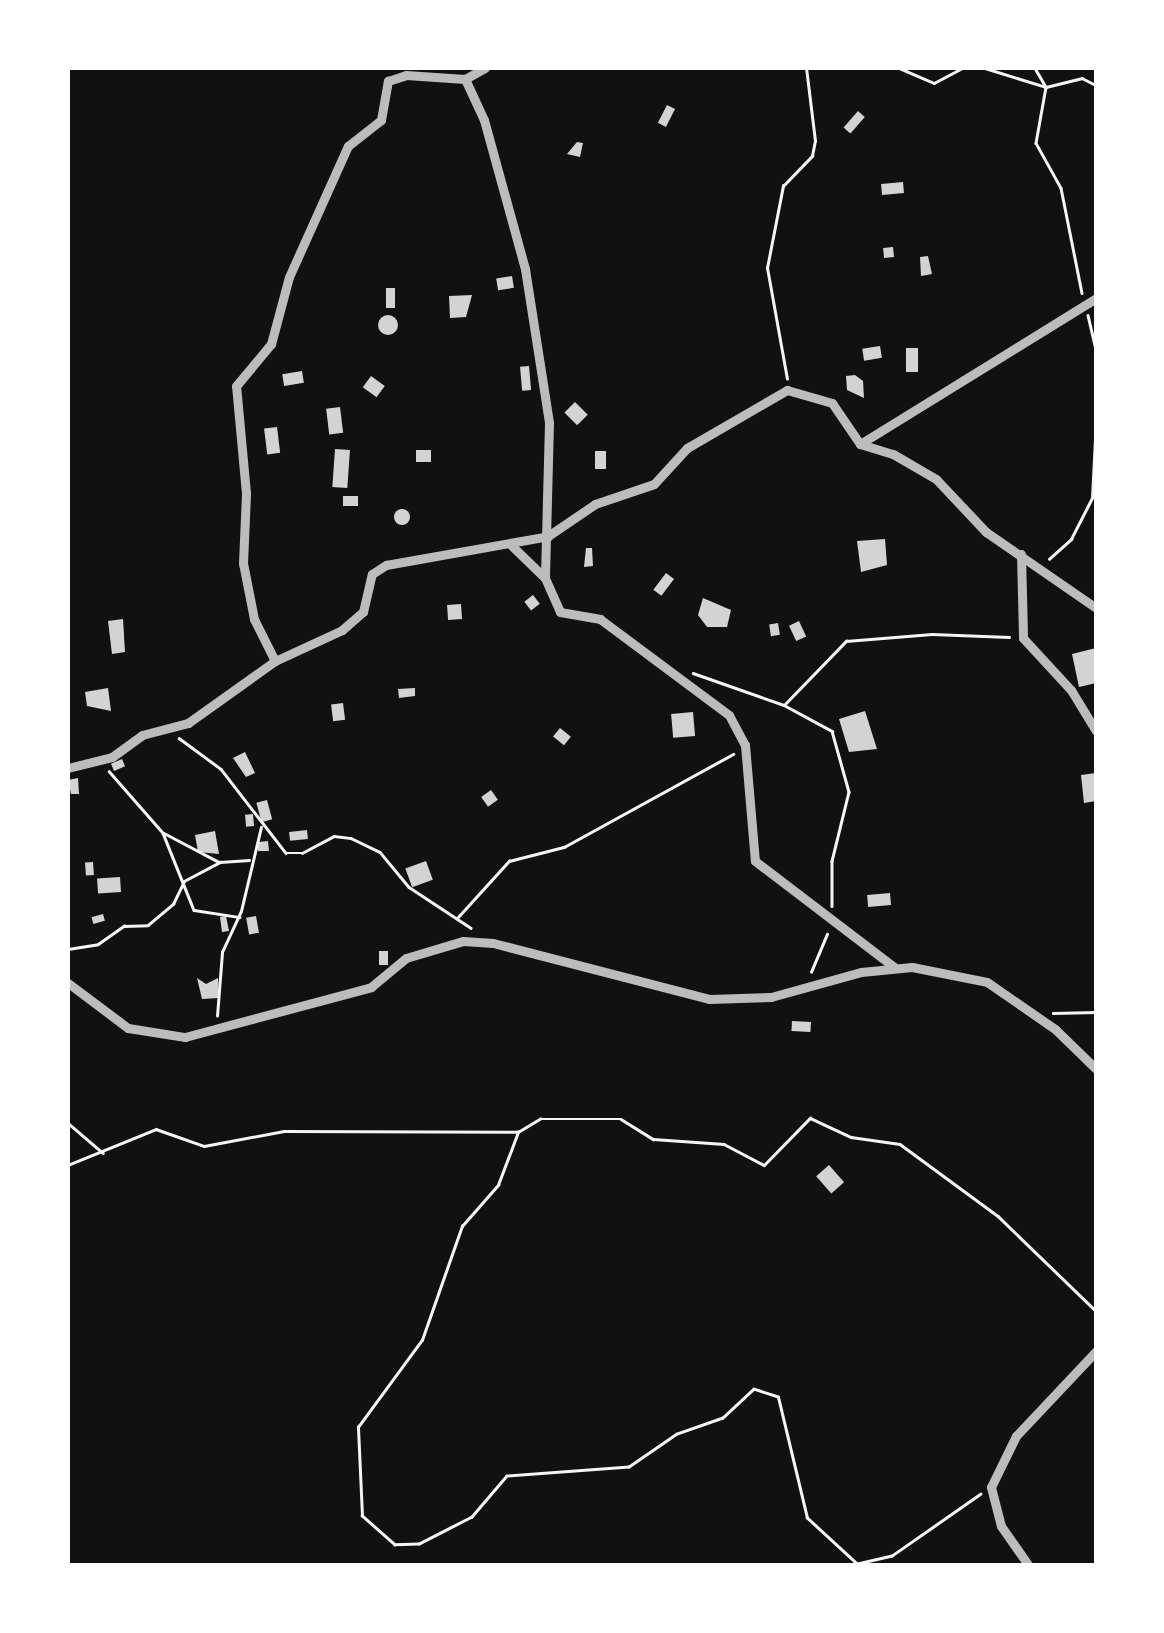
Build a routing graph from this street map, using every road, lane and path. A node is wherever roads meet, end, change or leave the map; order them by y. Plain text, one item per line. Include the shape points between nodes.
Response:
1 (484, 68) edge
2 (806, 68) edge
3 (899, 68) edge
4 (962, 68) edge
5 (985, 68) edge
6 (1035, 68) edge
7 (464, 79) junction
8 (1096, 85) edge
9 (1046, 88) junction
10 (1096, 298) edge
11 (1086, 307) junction
12 (1096, 350) edge
13 (786, 390) junction
14 (1096, 419) edge
15 (860, 444) junction
16 (548, 536) junction
17 (512, 546) junction
18 (1020, 554) junction
19 (1040, 567) junction
20 (545, 578) junction
21 (1096, 608) edge
22 (1023, 638) junction
23 (275, 661) junction
24 (666, 666) junction
25 (784, 705) junction
26 (1096, 731) edge
27 (167, 732) junction
28 (745, 745) junction
29 (96, 763) junction
30 (68, 768) edge
31 (262, 826) junction
32 (163, 833) junction
33 (249, 860) junction
34 (220, 862) junction
35 (184, 881) junction
36 (239, 917) junction
37 (832, 917) junction
38 (457, 918) junction
39 (494, 943) junction
40 (68, 949) edge
41 (894, 967) junction
42 (806, 978) dead end
43 (68, 983) edge
44 (1096, 1012) edge
45 (1031, 1013) junction
46 (215, 1033) junction
47 (1096, 1069) edge
48 (68, 1124) edge
49 (518, 1132) junction
50 (104, 1154) junction
51 (68, 1165) edge
52 (1096, 1311) edge
53 (1096, 1351) edge
54 (991, 1487) junction
55 (1029, 1566) edge

1 - 7 street
2 - 13 path via 815,141 812,156 782,186 767,268
3 - 4 path via 934,82
5 - 9 path
6 - 9 path
7 - 16 street via 489,135 525,269 550,423
7 - 23 street via 406,75 388,81 382,120 348,146 282,292 279,330 236,386 246,493 243,562 254,619
8 - 9 path via 1082,78
9 - 11 path via 1036,143 1061,188
10 - 11 street
11 - 12 path
11 - 15 street
13 - 15 street via 832,403
13 - 16 street via 687,448 654,484 594,504
14 - 19 path via 1084,519
15 - 18 street via 936,479 986,532
16 - 17 street
16 - 20 street
17 - 20 street
17 - 23 street via 386,565 372,574 364,612 354,622
18 - 19 street
18 - 22 street
19 - 21 street via 1066,593
20 - 24 street via 560,612 592,614
22 - 25 path via 932,634 846,641
22 - 26 street via 1071,690
23 - 27 street
24 - 25 path
24 - 28 street via 719,704
25 - 37 path via 832,731 845,763 848,806 832,860
27 - 29 street via 142,735
27 - 31 path via 221,769
28 - 37 street via 754,800 750,853
28 - 38 path via 703,776 622,811 564,847 509,862
29 - 30 street
29 - 32 path via 120,779
31 - 33 path
31 - 38 path via 293,855 334,836 374,847 409,887
32 - 34 path
32 - 35 path
33 - 34 path
33 - 36 path
34 - 35 path
35 - 36 path via 196,913
35 - 40 path via 175,901 148,925 124,926 98,944
36 - 46 path via 222,952
37 - 41 street
37 - 42 path
38 - 39 path
39 - 41 street via 709,999 771,997
39 - 46 street via 464,941 426,950 392,966 370,987
41 - 45 street via 964,973
43 - 46 street via 143,1033
44 - 45 path
45 - 47 street
48 - 50 path
49 - 50 path via 284,1130 204,1146 156,1129
49 - 52 path via 540,1120 621,1120 653,1139 724,1144 764,1165 810,1118 851,1137 900,1144 998,1216
49 - 54 path via 498,1185 462,1226 422,1340 358,1428 360,1509 383,1538 406,1546 433,1539 472,1516 498,1484 519,1472 629,1467 677,1434 722,1418 754,1388 778,1397 807,1518 857,1564 892,1556
50 - 51 path
53 - 54 street via 1016,1436
54 - 55 street via 1001,1526

